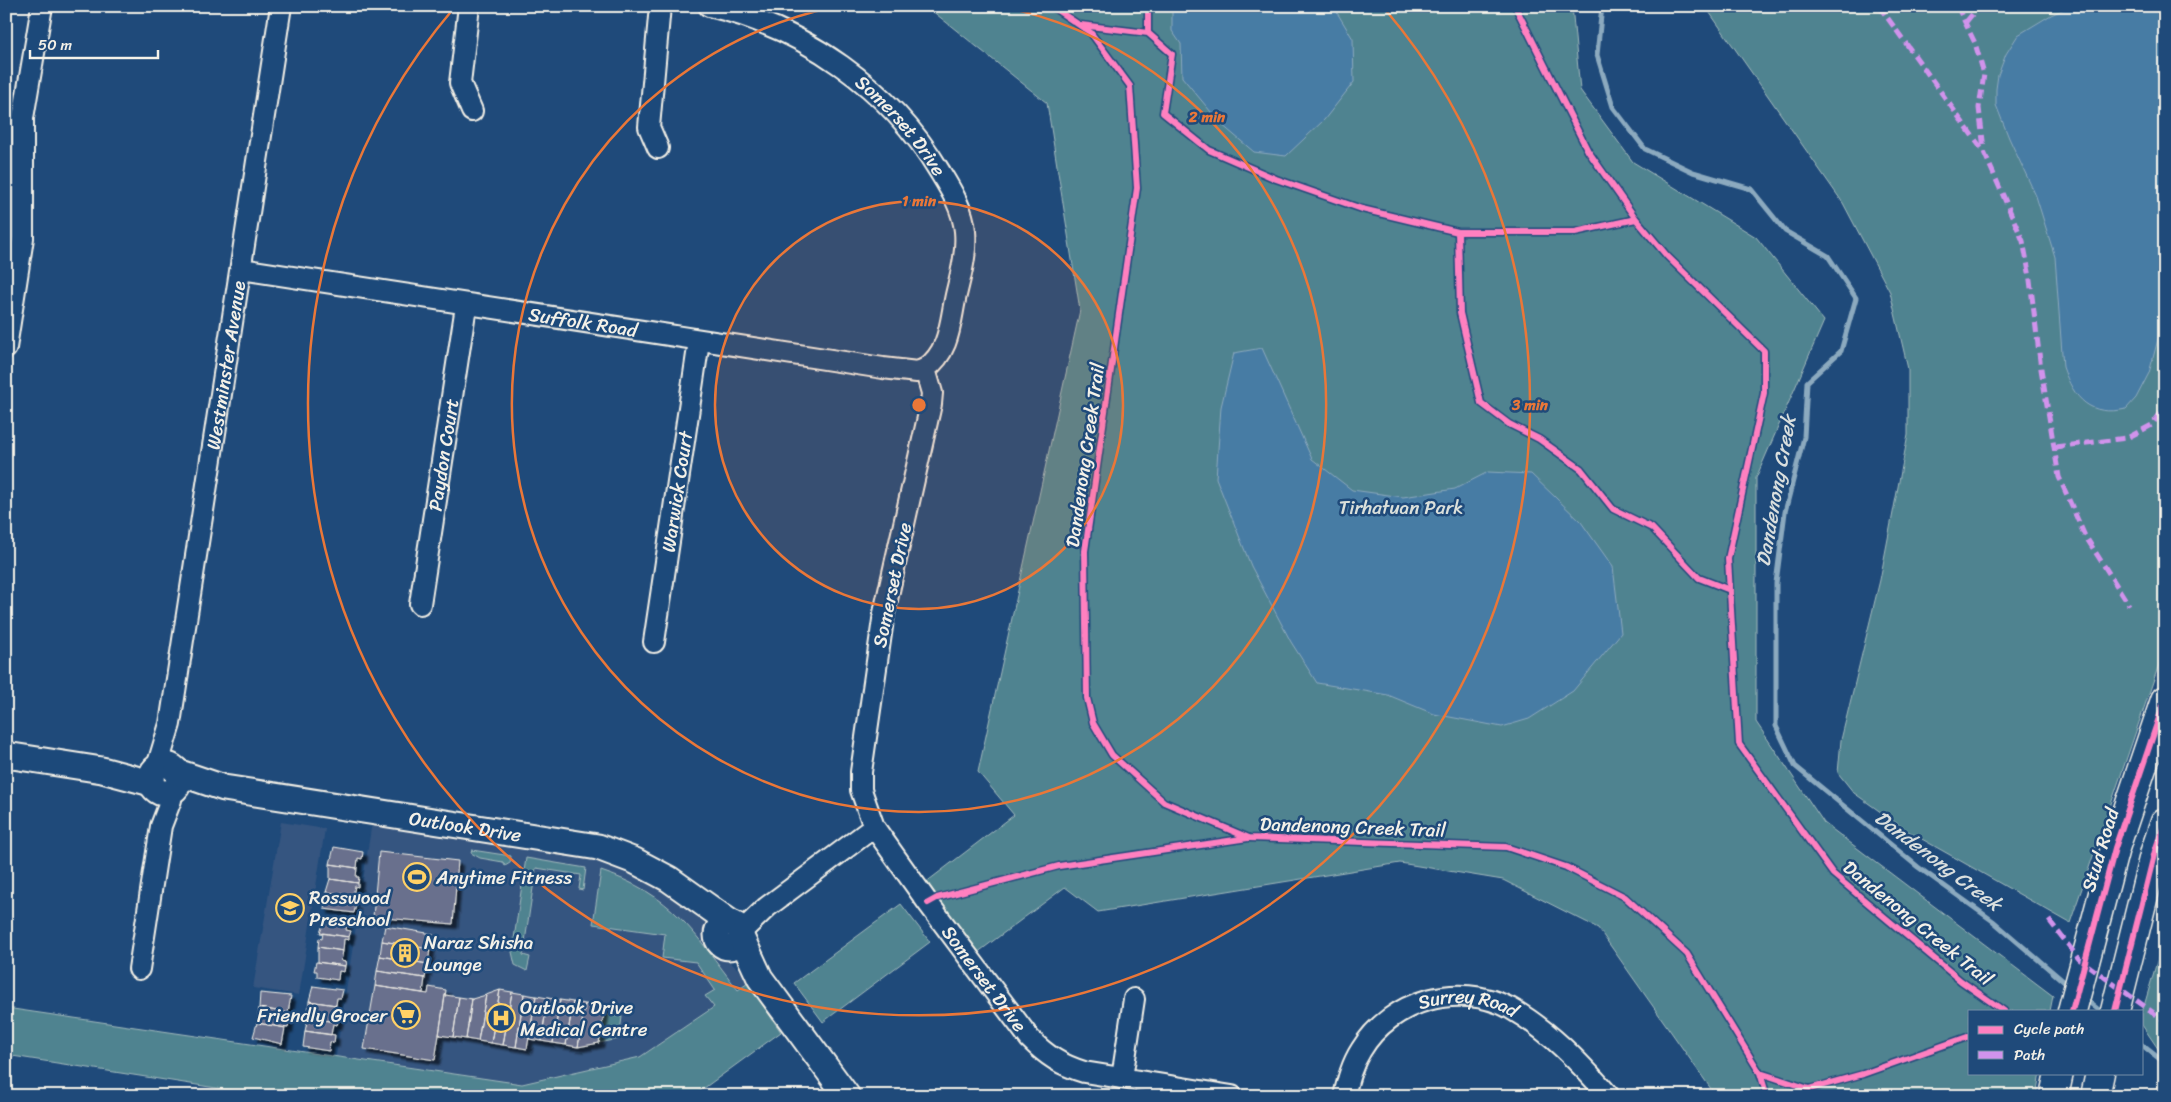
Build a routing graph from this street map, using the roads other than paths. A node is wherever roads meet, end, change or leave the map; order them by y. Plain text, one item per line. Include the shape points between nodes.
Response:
1 (42, 6) edge
2 (280, 6) edge
3 (469, 6) edge
4 (660, 6) edge
5 (709, 6) edge
6 (472, 111) dead end
7 (658, 148) dead end
8 (15, 237) edge
9 (240, 269) junction
10 (466, 306) junction
11 (699, 340) junction
12 (6, 348) edge
13 (925, 369) junction
14 (420, 604) dead end
15 (654, 642) dead end
16 (2165, 700) edge
17 (6, 755) edge
18 (164, 779) junction
19 (2165, 822) edge
20 (874, 827) junction
21 (732, 933) junction
22 (138, 968) dead end
23 (1134, 999) dead end
24 (2072, 1010) edge
25 (2114, 1010) edge
26 (2059, 1074) edge
27 (1122, 1078) junction
28 (846, 1096) edge
29 (1232, 1096) edge
30 (1344, 1096) edge
31 (1609, 1096) edge
32 (2054, 1096) edge

1 - 8 street via 23,118
2 - 9 street, Westminster Avenue
3 - 6 street via 460,83
4 - 7 street via 649,127
5 - 13 street, Somerset Drive via 746,16 781,31 856,76 914,136 955,197 965,230 965,254 946,344 935,362
8 - 12 street
9 - 10 street, Suffolk Road
9 - 18 street, Westminster Avenue
10 - 11 street, Suffolk Road
10 - 14 street, Paydon Court
11 - 13 street, Suffolk Road via 883,368 917,372
11 - 15 street, Warwick Court
13 - 20 street, Somerset Drive via 932,393 931,404 884,613 861,772 861,790
16 - 24 highway, Stud Road via 2118,839
17 - 18 street, Outlook Drive
18 - 21 street, Outlook Drive via 598,846 669,879 695,897
18 - 22 street via 161,826
19 - 25 highway
20 - 21 street
20 - 27 street, Somerset Drive via 1040,1049 1064,1066
21 - 28 street, Outlook Drive via 760,978
23 - 27 street
26 - 32 highway
27 - 29 street, Somerset Drive
30 - 31 street, Surrey Road via 1361,1049 1387,1020 1414,1004 1452,995 1495,1002 1528,1019 1555,1040

